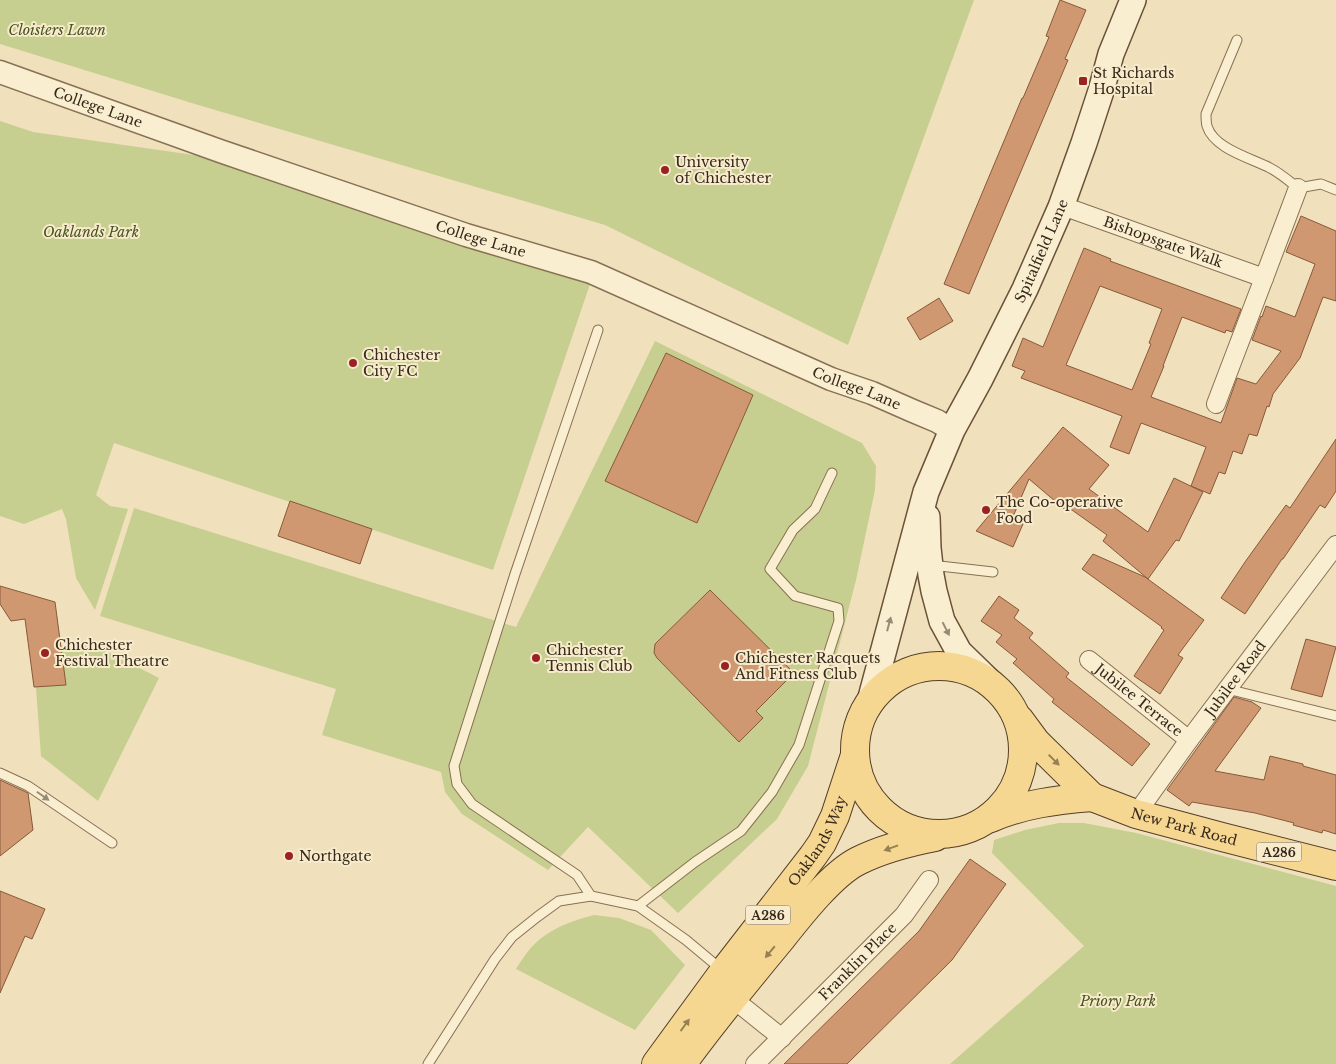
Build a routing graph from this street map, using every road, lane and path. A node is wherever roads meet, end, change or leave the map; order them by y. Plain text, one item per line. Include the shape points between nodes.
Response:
1 (1133, 0) edge
2 (1237, 40) dead end
3 (0, 72) edge
4 (1298, 188) junction
5 (1336, 190) edge
6 (1061, 207) junction
7 (1264, 278) junction
8 (598, 330) dead end
9 (1216, 404) dead end
10 (952, 430) junction
11 (832, 473) dead end
12 (926, 492) junction
13 (1336, 545) edge
14 (930, 565) junction
15 (993, 572) dead end
16 (1089, 660) dead end
17 (994, 686) junction
18 (1227, 689) junction
19 (868, 705) junction
20 (1012, 709) junction
21 (1336, 716) edge
22 (1189, 740) junction
23 (855, 752) junction
24 (0, 773) edge
25 (1092, 797) junction
26 (1136, 814) junction
27 (981, 823) junction
28 (956, 832) junction
29 (112, 843) dead end
30 (1336, 866) edge
31 (929, 880) dead end
32 (592, 896) junction
33 (638, 906) junction
34 (724, 971) junction
35 (732, 998) junction
36 (782, 1038) junction
37 (428, 1064) edge
38 (656, 1064) edge
39 (682, 1064) edge
40 (755, 1064) edge

1 - 6 main road, Spitalfield Lane via 1111,54
2 - 4 lane via 1206,114 1207,126 1215,139 1231,150 1270,168
3 - 10 street, College Lane via 466,235 591,272
4 - 5 lane via 1322,184
4 - 7 street
6 - 7 street, Bishopsgate Walk
6 - 10 main road, Spitalfield Lane via 1025,289
7 - 9 street
8 - 32 lane via 454,766 457,784 472,804 577,875
10 - 12 main road, Spitalfield Lane
11 - 33 lane via 815,509 793,530 770,569 795,596 838,608 839,621 799,745 772,792 741,831
12 - 14 main road, Spitalfield Lane
19 -> 12 main road, Spitalfield Lane
13 - 18 street, Jubilee Road
14 - 15 lane
14 -> 17 main road, Spitalfield Lane via 942,621 960,652
16 - 22 street, Jubilee Terrace
17 - 19 main road via 966,670 935,666 897,678
17 - 20 main road
18 - 21 lane
18 - 22 street, Jubilee Road
19 - 23 main road via 858,728
20 -> 25 main road, New Park Road / A286 via 1036,742
20 - 27 main road via 1023,740 1020,775 1008,799
22 - 26 street, Jubilee Road
23 - 28 main road via 862,782 873,802 884,813 910,829 933,834
23 - 34 main road, Oaklands Way / A286 via 835,816 822,842
24 -> 29 lane via 28,786
25 - 26 main road, New Park Road / A286
25 - 27 main road, New Park Road / A286 via 1017,808
26 - 30 main road, New Park Road / A286
27 - 28 main road
28 -> 35 main road, Oaklands Way / A286 via 909,842 847,868 803,912
31 - 36 street, Franklin Place via 904,915
32 - 33 lane
32 - 37 lane via 559,901 512,938
33 - 34 lane
38 -> 34 main road, Oaklands Way / A286
35 - 36 street
35 - 39 main road, Oaklands Way / A286
36 - 40 street, Franklin Place

